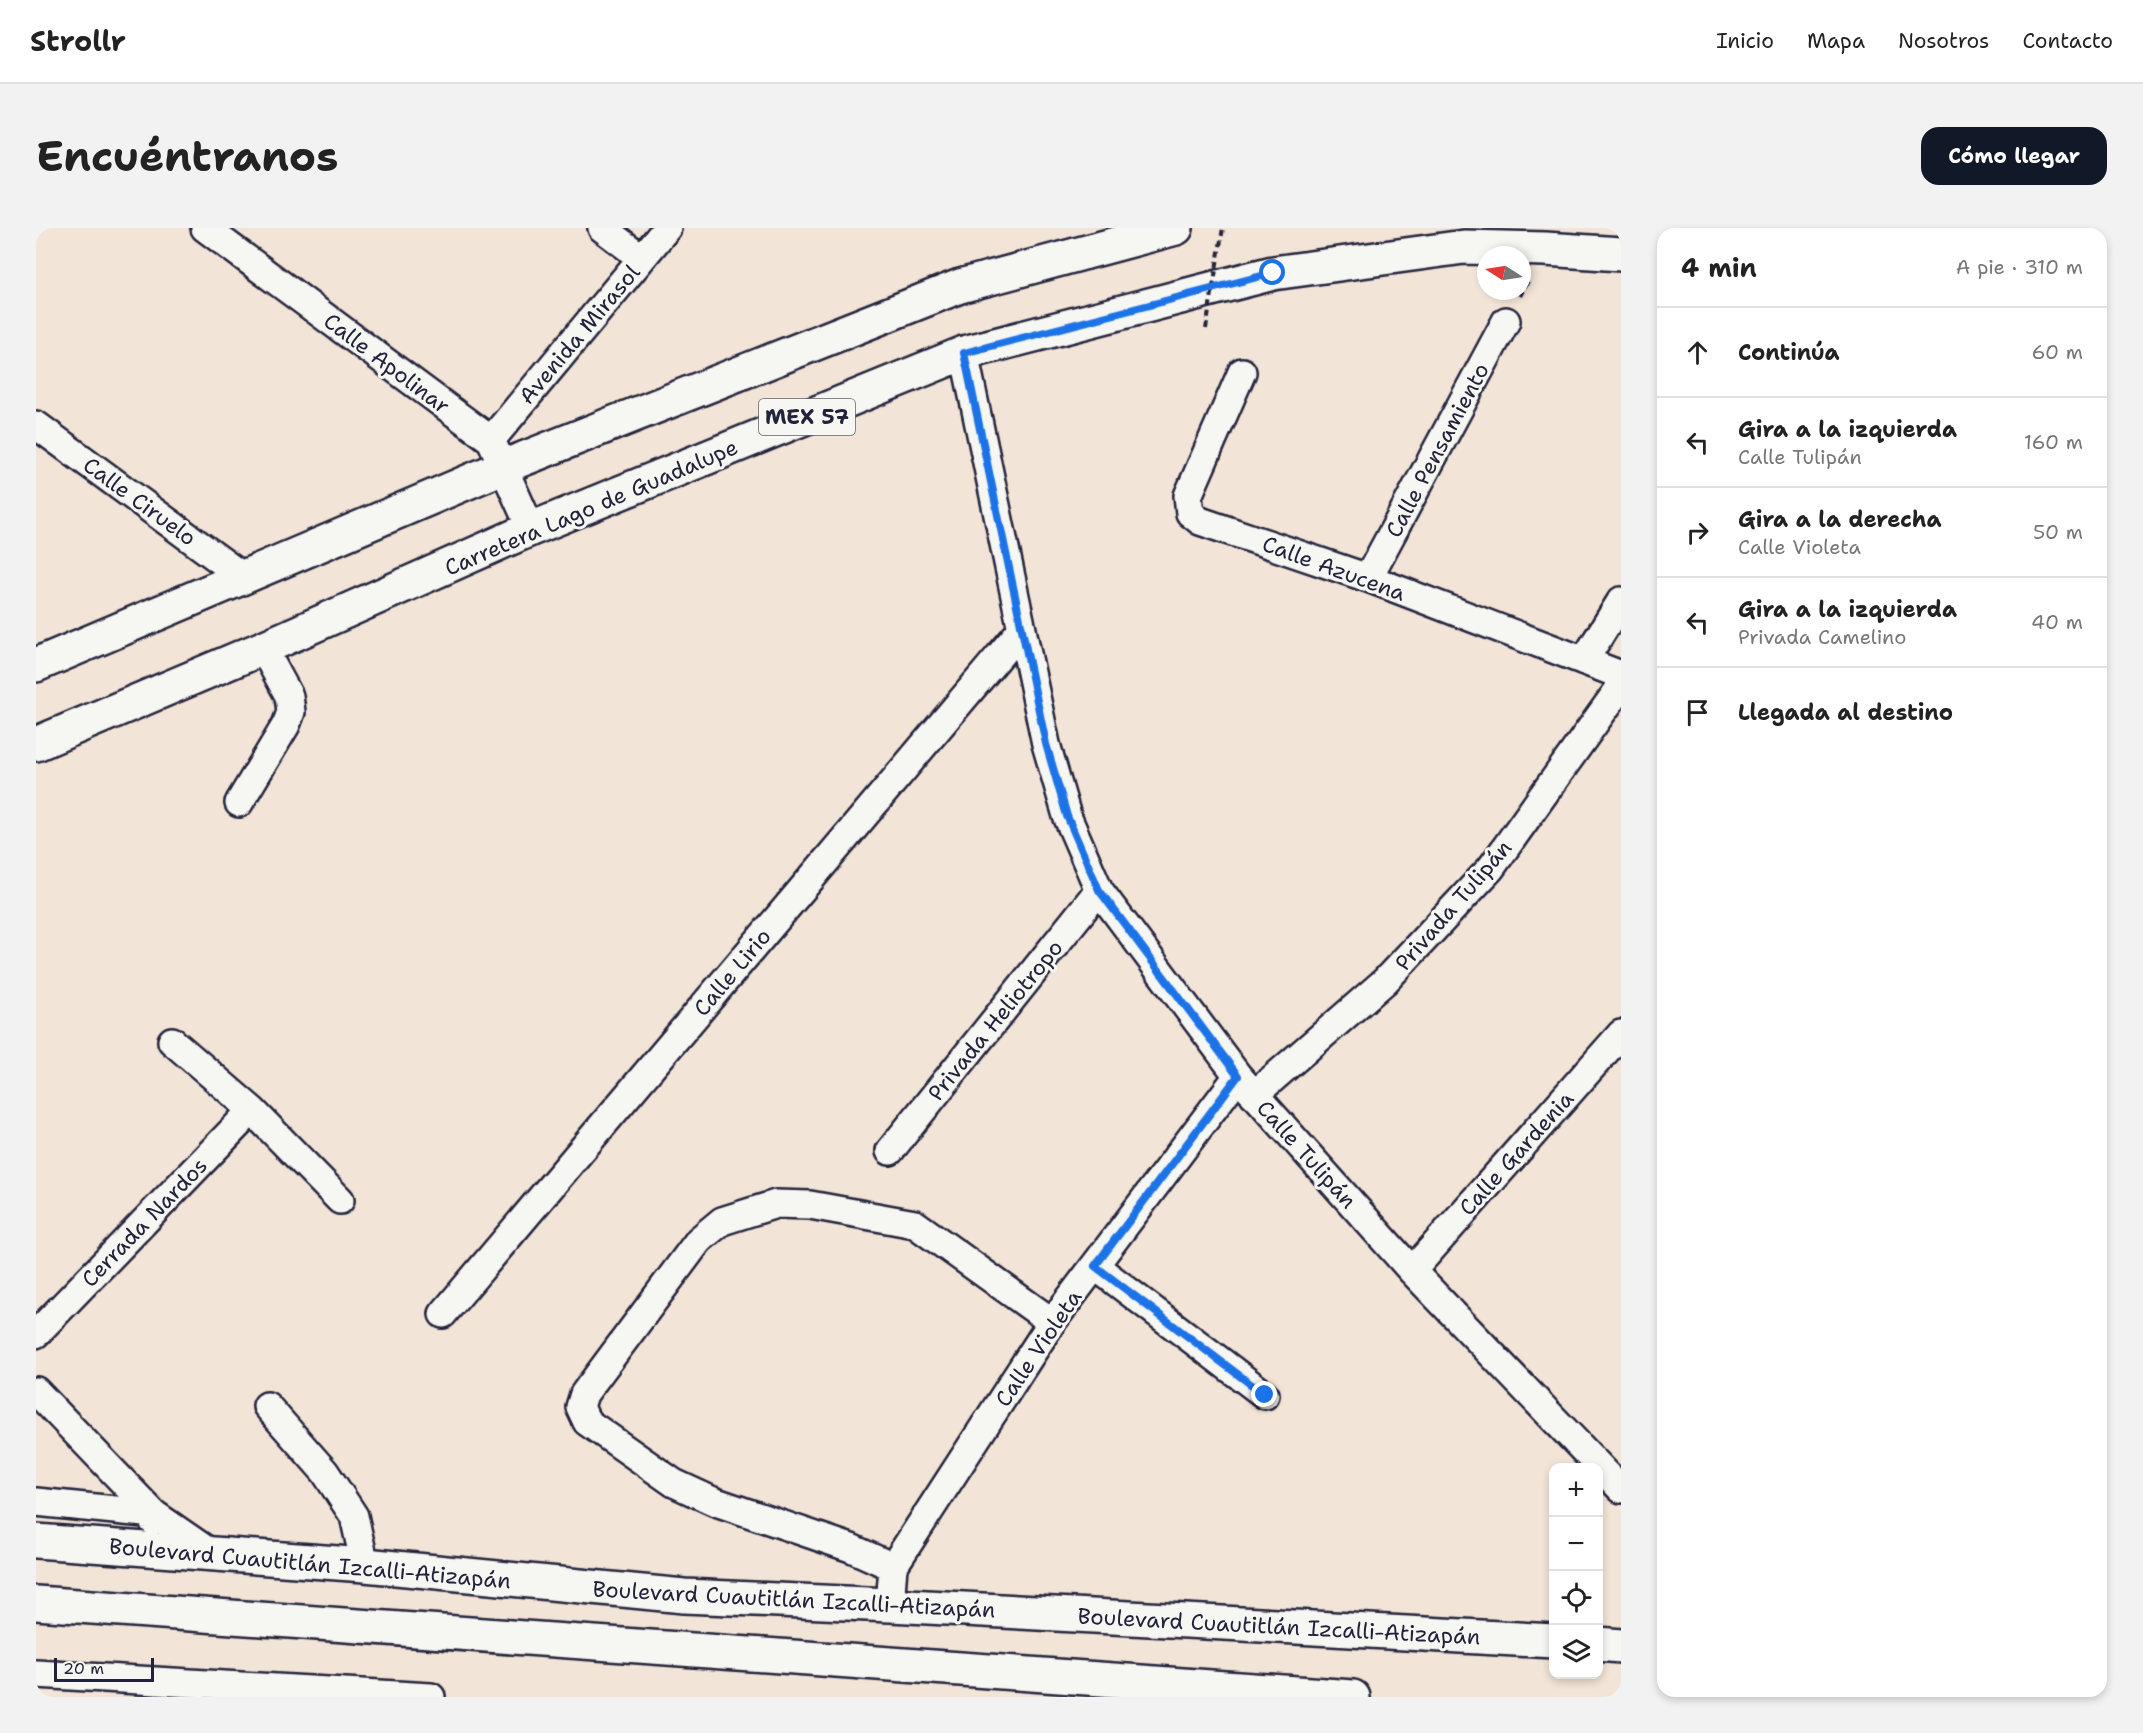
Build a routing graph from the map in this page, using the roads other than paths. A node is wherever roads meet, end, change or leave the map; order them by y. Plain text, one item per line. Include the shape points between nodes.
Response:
1 (205, 228) edge
2 (602, 228) edge
3 (667, 228) edge
4 (1176, 228) edge
5 (1621, 254) edge
6 (642, 258) junction
7 (1506, 321) dead end
8 (964, 353) junction
9 (1242, 372) dead end
10 (36, 425) edge
11 (497, 454) junction
12 (531, 529) junction
13 (243, 577) junction
14 (1368, 578) junction
15 (1621, 601) edge
16 (1022, 629) junction
17 (263, 648) junction
18 (1584, 661) junction
19 (36, 665) edge
20 (1621, 675) edge
21 (1621, 686) edge
22 (36, 744) edge
23 (239, 803) dead end
24 (1099, 890) junction
25 (1621, 1034) edge
26 (172, 1041) dead end
27 (1246, 1086) junction
28 (242, 1120) junction
29 (890, 1151) dead end
30 (340, 1200) dead end
31 (1095, 1266) junction
32 (1412, 1271) junction
33 (443, 1314) dead end
34 (1052, 1322) junction
35 (36, 1334) edge
36 (36, 1391) edge
37 (1265, 1395) dead end
38 (267, 1406) dead end
39 (1621, 1489) edge
40 (36, 1502) edge
41 (154, 1514) junction
42 (36, 1541) edge
43 (152, 1549) junction
44 (212, 1554) junction
45 (365, 1565) junction
46 (893, 1567) junction
47 (36, 1603) edge
48 (890, 1605) junction
49 (1549, 1641) edge
50 (1603, 1644) edge
51 (1621, 1646) edge
52 (36, 1674) edge
53 (431, 1697) edge
54 (1353, 1697) edge

1 - 11 street, Calle Apolinar
2 - 6 street
3 - 6 street, Avenida Mirasol
4 - 11 main road, MEX 57 via 960,285
5 - 8 main road, Carretera Lago de Guadalupe / MEX 57 via 1464,247 1273,273
6 - 11 street, Avenida Mirasol
7 - 14 street, Calle Pensamiento
8 - 12 main road, Carretera Lago de Guadalupe / MEX 57
8 - 16 street, Calle Tulipán
9 - 14 street, Calle Azucena via 1188,496 1190,513 1200,521
10 - 13 street, Calle Ciruelo
11 - 12 street, Calle Apolinar
11 - 13 main road, MEX 57
12 - 17 main road, Carretera Lago de Guadalupe / MEX 57
13 - 19 main road, MEX 57
14 - 18 street, Calle Azucena
15 - 18 street
16 - 24 street, Calle Tulipán via 1046,744 1067,816
16 - 33 street, Calle Lirio
17 - 22 main road, Carretera Lago de Guadalupe / MEX 57
17 - 23 street via 289,696 291,712
18 - 20 street, Calle Azucena
21 - 27 street, Privada Tulipán via 1491,868 1385,981
24 - 27 street, Calle Tulipán
24 - 29 street, Privada Heliotropo
25 - 32 street, Calle Gardenia
26 - 28 street
27 - 31 street, Calle Violeta
27 - 32 street, Calle Tulipán
28 - 30 street
28 - 35 street, Cerrada Nardos
31 - 34 street, Calle Violeta
31 - 37 street
32 - 39 street, Calle Tulipán
34 - 46 street, Calle Violeta
34 - 46 street via 915,1224 810,1205 776,1204 722,1221 699,1240 584,1394 580,1407 587,1422 674,1483
36 - 41 street
38 - 45 street via 325,1472 354,1516
40 - 41 street
41 - 43 street
41 - 44 street
42 - 43 main road, Boulevard Cuautitlán Izcalli-Atizapán
43 - 44 main road, Boulevard Cuautitlán Izcalli-Atizapán
44 - 45 main road, Boulevard Cuautitlán Izcalli-Atizapán
45 - 48 main road, Boulevard Cuautitlán Izcalli-Atizapán via 684,1596
46 - 48 street, Calle Violeta
47 - 54 main road
48 - 49 main road, Boulevard Cuautitlán Izcalli-Atizapán
50 - 51 main road
52 - 53 street

